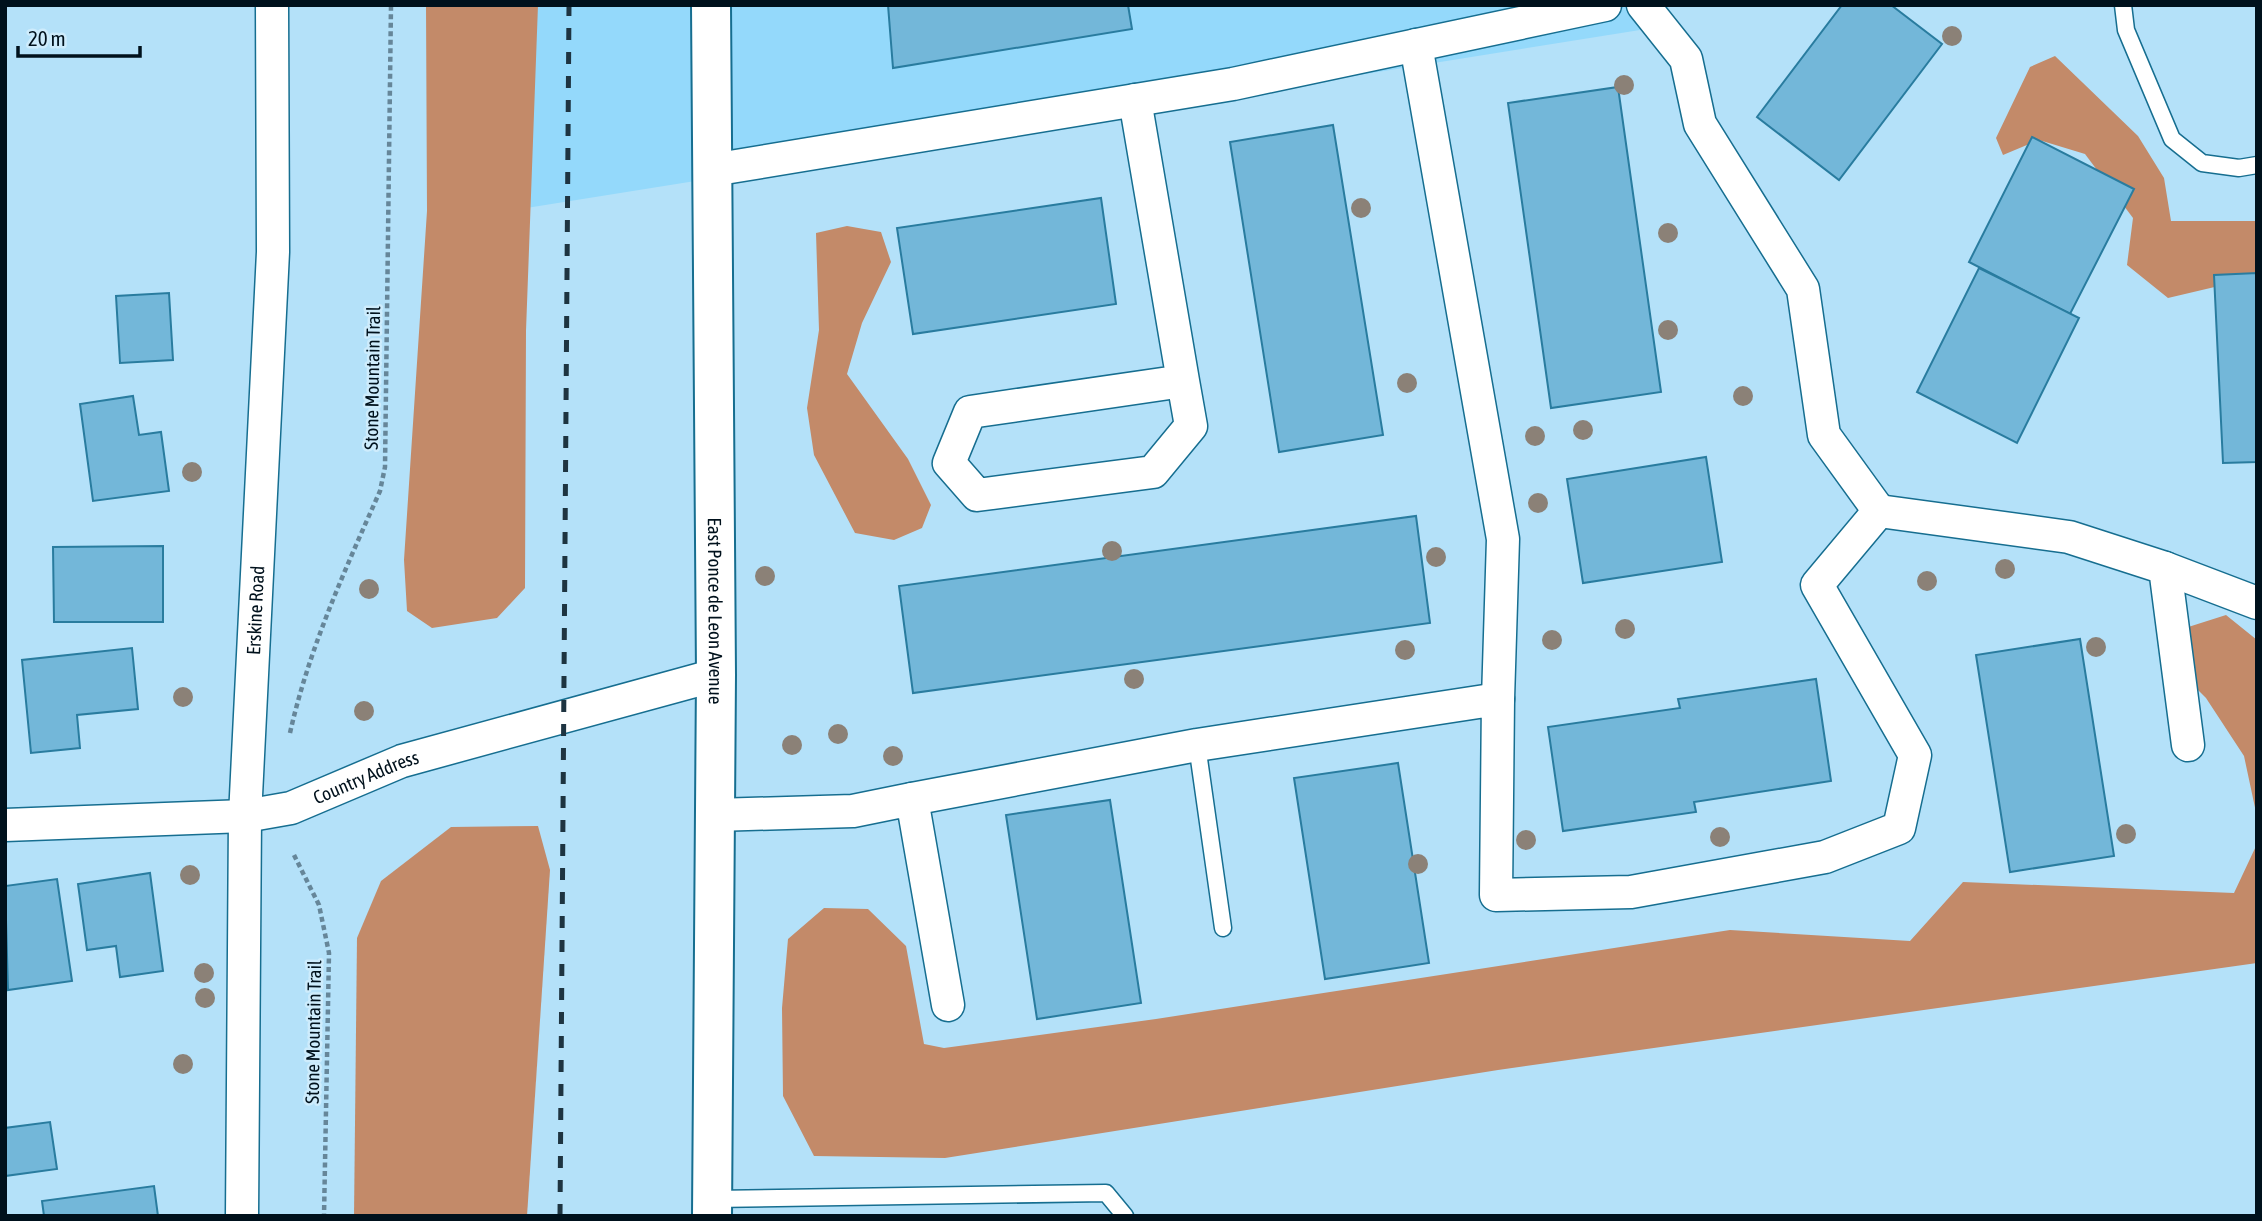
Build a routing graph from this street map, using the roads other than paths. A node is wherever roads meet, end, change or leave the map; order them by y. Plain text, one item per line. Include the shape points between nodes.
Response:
1 (272, 5) edge
2 (711, 5) edge
3 (1605, 5) edge
4 (1643, 5) edge
5 (2123, 5) edge
6 (1416, 46) junction
7 (1135, 100) junction
8 (2257, 165) edge
9 (712, 170) junction
10 (1183, 381) junction
11 (1879, 511) junction
12 (2165, 569) junction
13 (2257, 603) edge
14 (716, 675) junction
15 (1498, 699) junction
16 (1197, 744) junction
17 (2188, 745) dead end
18 (912, 799) junction
19 (715, 814) junction
20 (245, 816) junction
21 (5, 825) edge
22 (1223, 928) dead end
23 (948, 1005) dead end
24 (713, 1207) edge
25 (242, 1216) edge
26 (1125, 1216) edge

1 - 20 street, Erskine Road via 273,253
2 - 9 main road, East Ponce de Leon Avenue
3 - 6 street
4 - 11 street via 1686,59 1700,124 1803,289 1824,435
5 - 8 lane via 2126,30 2172,139 2202,163 2239,168
6 - 7 street
6 - 15 street via 1503,539
7 - 9 street
7 - 10 street
9 - 14 main road, East Ponce de Leon Avenue
10 - 10 street via 1191,426 1153,472 976,495 949,463 970,412
11 - 12 street via 2069,537
11 - 15 street via 1817,585 1915,755 1899,828 1825,857 1631,892 1496,895
12 - 13 street
12 - 17 street
14 - 19 main road, East Ponce de Leon Avenue
14 - 20 street, Country Address via 402,761 291,808
15 - 16 street
16 - 18 street
16 - 22 lane
18 - 19 street via 853,811
18 - 23 street
19 - 24 main road, East Ponce de Leon Avenue
20 - 21 street, Country Address
20 - 25 street, Erskine Road
24 - 26 lane via 1106,1193

